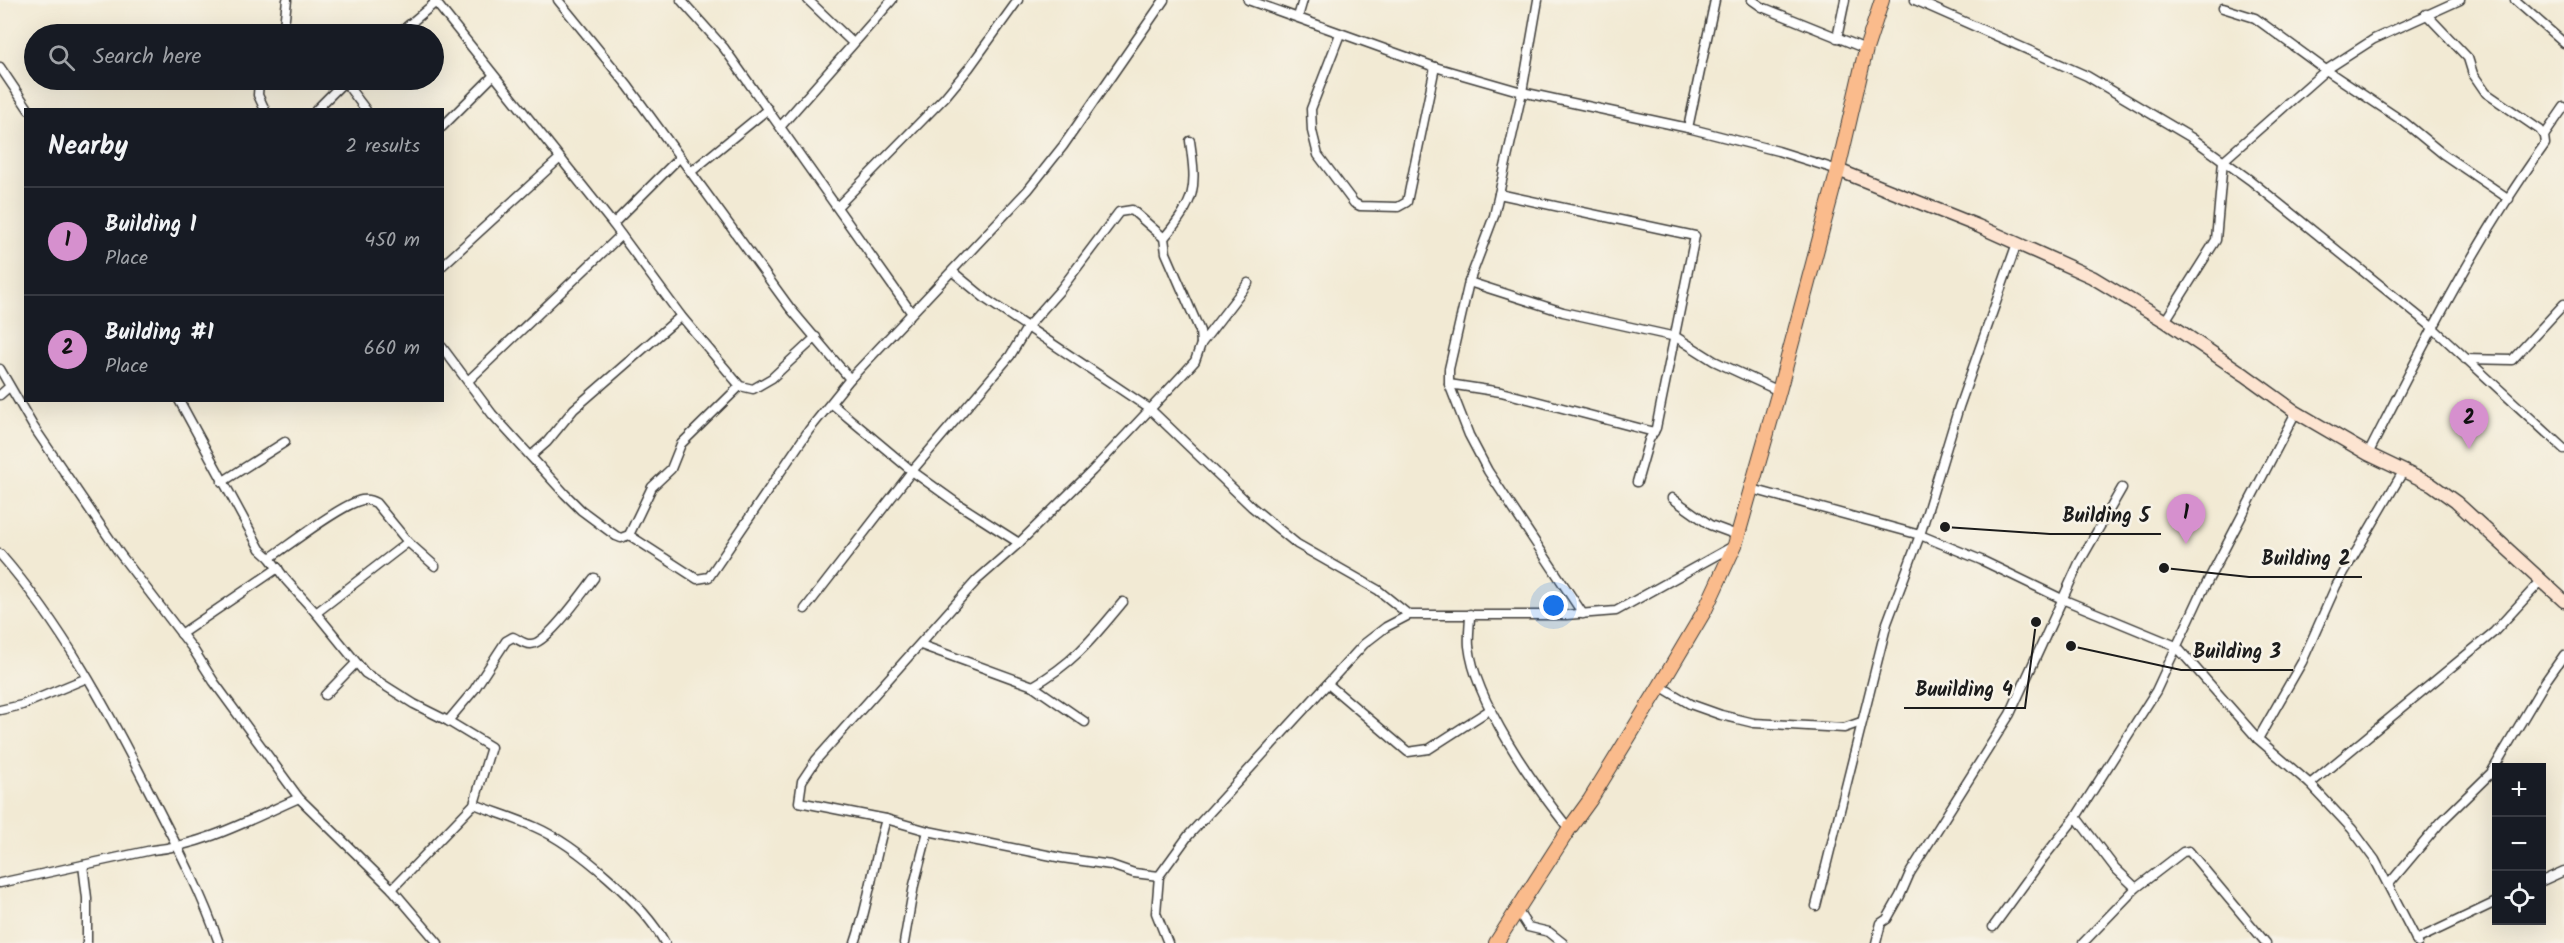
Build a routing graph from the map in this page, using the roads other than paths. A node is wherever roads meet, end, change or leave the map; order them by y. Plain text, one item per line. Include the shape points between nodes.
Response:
1 (287, 0) edge
2 (558, 0) edge
3 (681, 0) edge
4 (808, 0) edge
5 (892, 0) edge
6 (1018, 0) edge
7 (1164, 0) edge
8 (1248, 0) edge
9 (1303, 0) edge
10 (1538, 0) edge
11 (1715, 0) edge
12 (1752, 0) edge
13 (1773, 0) edge
14 (1845, 0) edge
15 (1882, 0) edge
16 (1916, 0) edge
17 (2460, 0) edge
18 (2515, 0) edge
19 (435, 1) edge
20 (2223, 8) dead end
21 (1770, 10) junction
22 (2426, 14) junction
23 (1298, 17) junction
24 (284, 24) edge
25 (409, 24) edge
26 (1340, 34) junction
27 (1837, 38) junction
28 (853, 43) junction
29 (2564, 43) edge
30 (1866, 49) junction
31 (0, 67) edge
32 (1436, 67) junction
33 (2326, 70) junction
34 (493, 76) junction
35 (258, 90) edge
36 (335, 90) edge
37 (352, 90) edge
38 (1522, 92) junction
39 (2564, 107) edge
40 (28, 108) edge
41 (265, 108) edge
42 (318, 108) edge
43 (365, 108) edge
44 (768, 109) junction
45 (444, 125) edge
46 (781, 126) junction
47 (1688, 128) junction
48 (2544, 136) junction
49 (1190, 141) dead end
50 (680, 156) junction
51 (559, 159) junction
52 (2223, 161) junction
53 (1838, 170) junction
54 (692, 171) junction
55 (1499, 194) junction
56 (2509, 199) junction
57 (838, 206) junction
58 (613, 224) junction
59 (621, 235) junction
60 (1164, 238) junction
61 (2017, 243) junction
62 (444, 264) edge
63 (953, 272) junction
64 (1469, 282) junction
65 (1248, 283) dead end
66 (2564, 304) edge
67 (911, 312) junction
68 (681, 316) junction
69 (2165, 321) junction
70 (1028, 326) junction
71 (2432, 327) junction
72 (1676, 337) junction
73 (816, 338) junction
74 (1201, 344) junction
75 (444, 349) edge
76 (2465, 359) junction
77 (0, 369) edge
78 (850, 379) junction
79 (469, 380) junction
80 (1449, 384) junction
81 (740, 386) junction
82 (9, 387) junction
83 (1779, 391) junction
84 (0, 394) edge
85 (180, 402) edge
86 (832, 404) junction
87 (1150, 409) junction
88 (2296, 412) junction
89 (1654, 432) junction
90 (285, 442) dead end
91 (2564, 449) edge
92 (2368, 454) junction
93 (531, 456) junction
94 (2404, 470) junction
95 (912, 471) junction
96 (222, 482) junction
97 (1636, 482) dead end
98 (2122, 488) dead end
99 (1752, 489) junction
100 (1672, 498) dead end
101 (629, 535) junction
102 (1920, 536) junction
103 (1736, 540) junction
104 (408, 542) junction
105 (1019, 543) junction
106 (0, 554) edge
107 (270, 558) junction
108 (435, 566) dead end
109 (278, 568) junction
110 (594, 578) dead end
111 (2541, 581) junction
112 (2062, 599) junction
113 (2564, 601) edge
114 (1123, 602) dead end
115 (805, 609) dead end
116 (316, 613) junction
117 (1470, 614) junction
118 (1583, 614) junction
119 (1409, 615) junction
120 (181, 634) junction
121 (921, 645) junction
122 (2176, 646) junction
123 (2564, 655) edge
124 (356, 663) junction
125 (87, 678) junction
126 (1328, 684) junction
127 (1033, 686) junction
128 (1660, 686) junction
129 (325, 695) dead end
130 (1491, 709) junction
131 (0, 711) edge
132 (448, 721) junction
133 (1086, 722) dead end
134 (1861, 722) junction
135 (1844, 728) junction
136 (1856, 738) junction
137 (2258, 739) junction
138 (2310, 784) junction
139 (299, 798) junction
140 (474, 804) junction
141 (2076, 818) junction
142 (886, 819) junction
143 (1569, 829) junction
144 (928, 831) junction
145 (177, 847) junction
146 (83, 865) junction
147 (2564, 871) edge
148 (1158, 876) junction
149 (2546, 879) edge
150 (0, 883) edge
151 (2389, 884) junction
152 (2136, 888) junction
153 (392, 889) junction
154 (2492, 904) edge
155 (1816, 906) dead end
156 (1515, 914) junction
157 (1994, 927) dead end
158 (2417, 942) edge
159 (87, 943) edge
160 (219, 943) edge
161 (438, 943) edge
162 (665, 943) edge
163 (855, 943) edge
164 (904, 943) edge
165 (1168, 943) edge
166 (1496, 943) edge
167 (1563, 943) edge
168 (1876, 943) edge
169 (2083, 943) edge
170 (2266, 943) edge

1 - 24 street
2 - 50 street
3 - 44 street via 724,48
4 - 28 street
5 - 28 street
6 - 57 street via 945,97
7 - 63 street via 1063,146
8 - 23 street
9 - 23 street
10 - 38 street
11 - 47 street
12 - 21 street
13 - 21 street
14 - 27 street
15 - 30 main road
16 - 52 street via 2087,76 2192,138
17 - 22 street
18 - 29 street
19 - 25 street
19 - 34 street
20 - 33 street via 2255,18
21 - 27 street
22 - 33 street via 2374,39
22 - 48 street via 2468,58 2486,93
23 - 26 street
26 - 32 street
26 - 32 street via 1311,108 1311,124 1318,155 1351,200 1360,206 1398,207 1407,202
27 - 30 street
28 - 46 street
30 - 53 main road
31 - 40 street
32 - 38 street
33 - 52 street
33 - 56 street
34 - 45 street
34 - 51 street
35 - 41 street
36 - 42 street
37 - 43 street
38 - 47 street
38 - 55 street
39 - 48 street
44 - 46 street
44 - 54 street
46 - 57 street
47 - 53 street
48 - 56 street via 2545,144
49 - 60 street via 1194,190 1183,215
50 - 54 street
50 - 58 street
51 - 58 street
51 - 62 street
52 - 69 street via 2216,240
52 - 71 street
53 - 61 street
53 - 83 main road
54 - 73 street
55 - 64 street
55 - 72 street via 1695,236
56 - 71 street
57 - 67 street
58 - 59 street
59 - 68 street
59 - 79 street
60 - 70 street via 1132,210 1119,212 1061,290
60 - 74 street via 1166,253 1200,331
61 - 69 street via 2092,277
61 - 102 street via 1959,407
63 - 67 street
63 - 70 street
64 - 72 street via 1563,312
64 - 80 street
65 - 74 street
66 - 76 street via 2512,360
67 - 78 street
68 - 81 street
68 - 93 street via 574,409
69 - 88 street
70 - 87 street
70 - 95 street via 1010,356
71 - 76 street
71 - 92 street
72 - 83 street via 1714,361
72 - 89 street
73 - 78 street
73 - 81 street via 772,378 753,389
74 - 87 street via 1195,361
75 - 79 street
76 - 91 street
77 - 82 street
78 - 86 street
79 - 93 street via 492,414
80 - 89 street via 1500,392
80 - 118 street via 1488,471
81 - 101 street via 681,444 671,469 652,487
82 - 84 street
82 - 120 street via 120,554
83 - 99 main road
85 - 96 street
86 - 95 street
86 - 101 street via 792,455 710,578 697,579
87 - 105 street
87 - 119 street via 1252,507 1298,544 1378,590
88 - 92 street
88 - 122 street
89 - 97 street
90 - 96 street
92 - 94 street
93 - 101 street via 581,510 616,536
94 - 111 street via 2456,502
94 - 137 street via 2336,586 2302,662
95 - 105 street
95 - 115 street
96 - 107 street via 260,549
98 - 112 street
99 - 102 street
99 - 103 main road
100 - 103 street
102 - 112 street
102 - 134 street via 1887,623
103 - 118 street via 1616,611
103 - 128 main road via 1705,610
104 - 107 street via 376,502 360,500
104 - 108 street
104 - 116 street
105 - 121 street via 977,580
106 - 125 street
107 - 109 street
109 - 116 street
109 - 120 street
110 - 132 street via 558,624 536,643 513,637 506,640 474,690
111 - 113 street
111 - 138 street via 2494,632
112 - 122 street
112 - 168 street via 2010,714 1910,873
114 - 127 street via 1081,652
116 - 124 street
117 - 118 street
117 - 119 street
117 - 130 street via 1469,646
119 - 126 street via 1364,644
120 - 139 street
121 - 127 street
121 - 142 street via 816,760 802,781 800,802
122 - 137 street
122 - 141 street via 2156,691
123 - 151 street via 2491,773 2441,822
124 - 129 street
124 - 132 street via 373,679
125 - 131 street
125 - 145 street
126 - 130 street via 1408,752 1429,749
126 - 148 street via 1188,836
127 - 133 street
128 - 135 street via 1690,704 1754,723
128 - 143 main road
130 - 143 street via 1534,784
132 - 140 street via 491,747
134 - 135 street
134 - 136 street
135 - 136 street
136 - 155 street
137 - 138 street
138 - 151 street via 2352,829
139 - 145 street via 210,838
139 - 153 street
140 - 153 street
140 - 162 street via 536,827 574,850 636,906
141 - 152 street
141 - 157 street
142 - 144 street
142 - 163 street
143 - 156 main road
144 - 148 street
144 - 164 street
145 - 146 street
145 - 160 street
146 - 150 street
146 - 159 street
147 - 149 street
148 - 165 street via 1156,913
151 - 158 street
152 - 169 street
152 - 170 street via 2189,851
153 - 161 street
154 - 158 street
156 - 166 main road
156 - 167 street via 1528,927 1549,932

